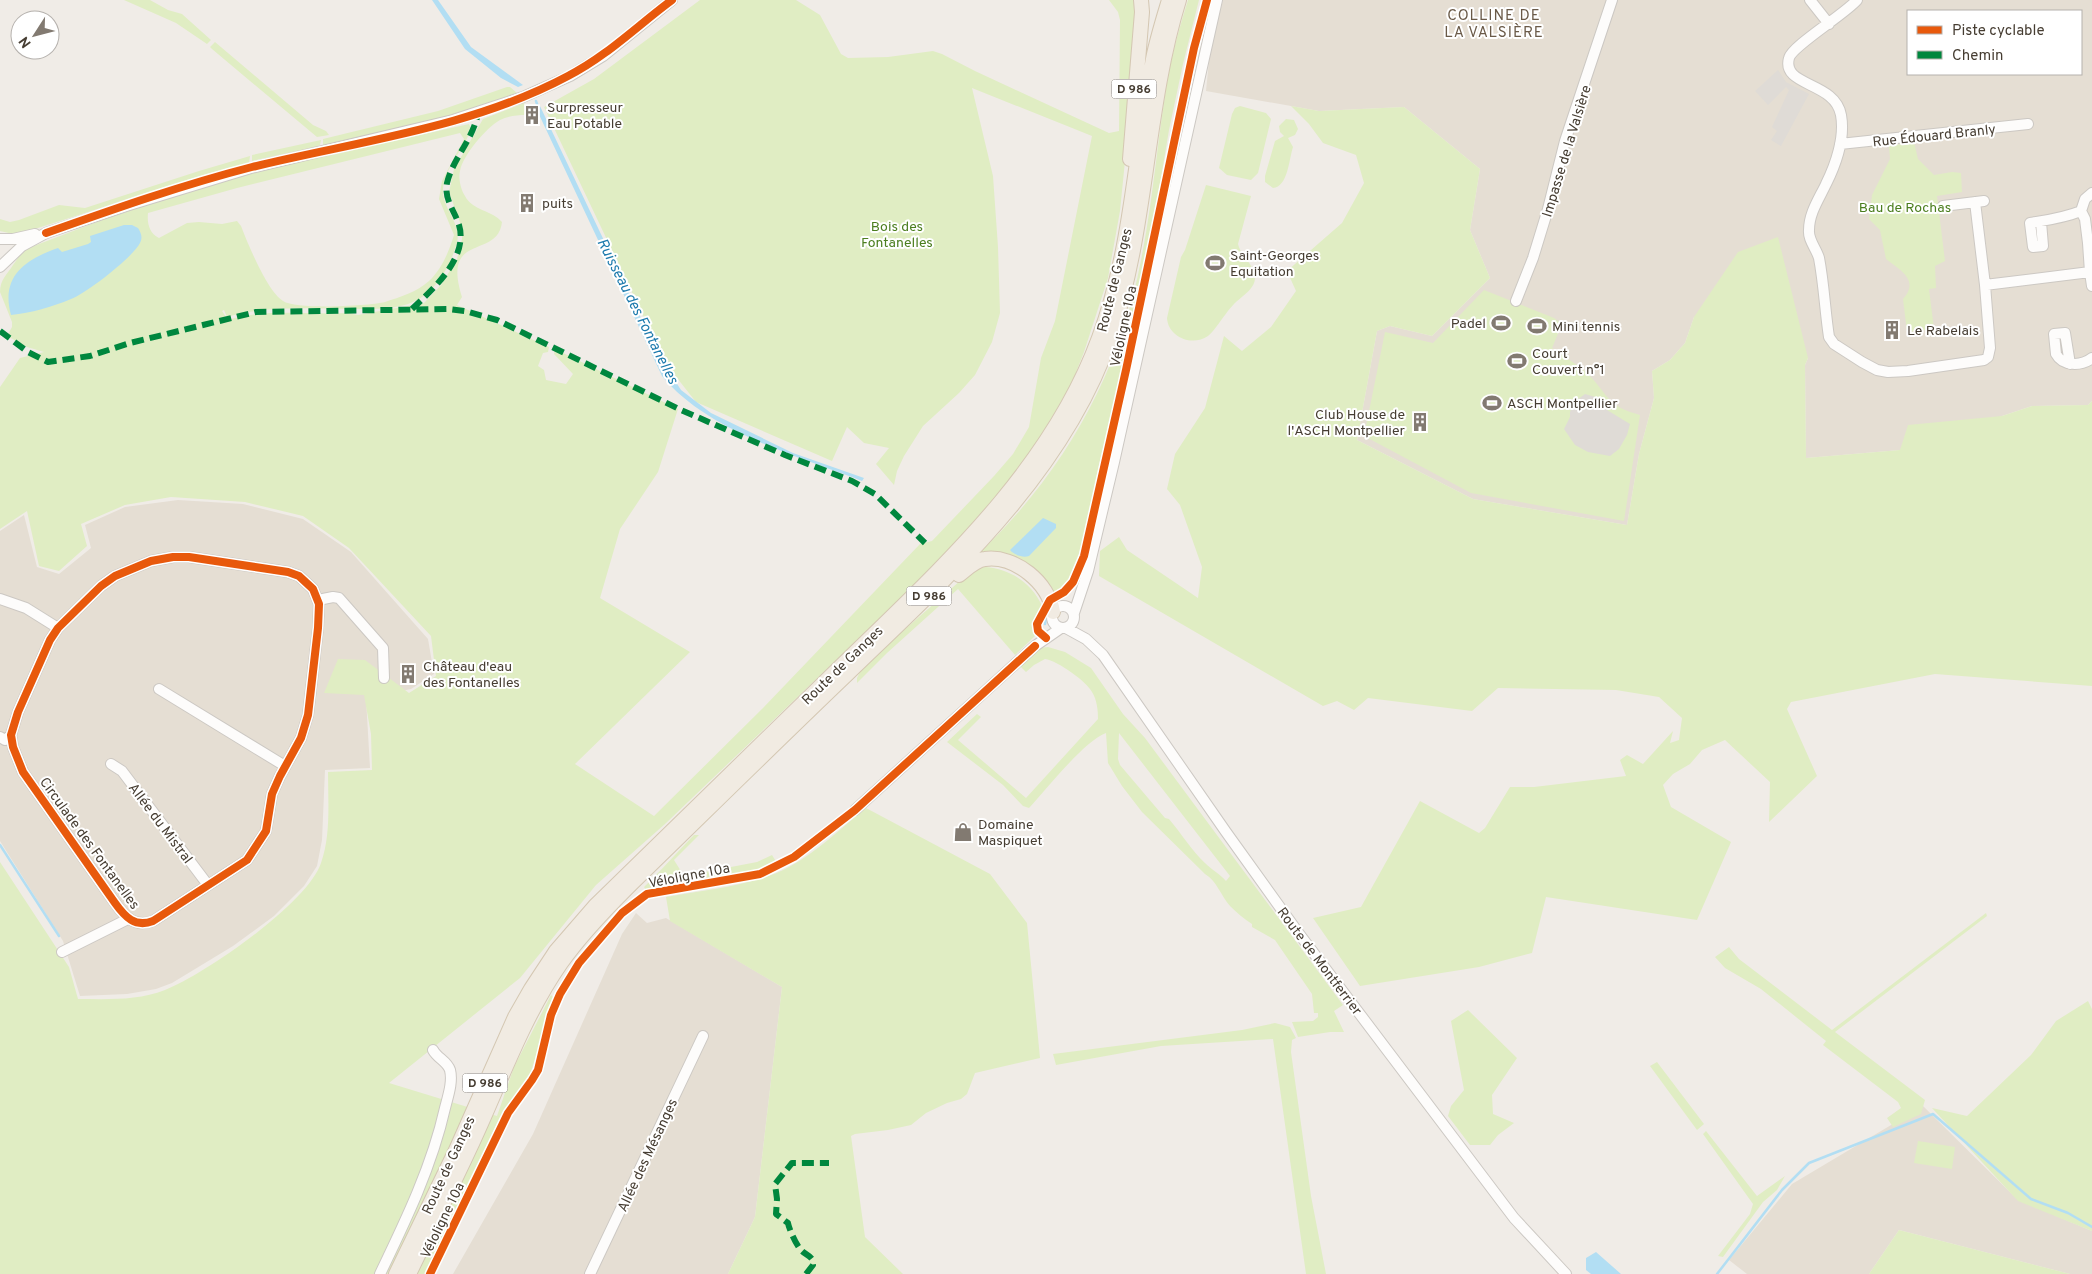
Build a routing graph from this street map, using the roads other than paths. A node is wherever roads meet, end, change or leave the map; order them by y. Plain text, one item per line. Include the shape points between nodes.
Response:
1 (672, 0) edge
2 (1168, 0) edge
3 (1179, 0) edge
4 (1216, 0) edge
5 (1612, 0) edge
6 (1810, 0) edge
7 (1858, 0) edge
8 (1142, 4) edge
9 (1829, 24) junction
10 (2028, 124) dead end
11 (1840, 144) junction
12 (2092, 193) edge
13 (1943, 206) dead end
14 (2081, 211) junction
15 (2041, 222) dead end
16 (46, 233) junction
17 (0, 240) edge
18 (2090, 242) edge
19 (3, 266) edge
20 (2090, 272) junction
21 (1985, 284) junction
22 (2092, 286) edge
23 (1516, 301) dead end
24 (1100, 337) junction
25 (2092, 358) edge
26 (2070, 364) dead end
27 (1083, 584) junction
28 (0, 599) edge
29 (318, 600) junction
30 (1074, 616) junction
31 (1059, 619) junction
32 (58, 628) junction
33 (1086, 639) junction
34 (384, 678) dead end
35 (160, 690) dead end
36 (819, 701) junction
37 (11, 735) junction
38 (0, 737) edge
39 (111, 764) dead end
40 (285, 766) junction
41 (854, 810) dead end
42 (208, 885) junction
43 (128, 919) junction
44 (62, 952) dead end
45 (703, 1036) dead end
46 (433, 1050) dead end
47 (380, 1274) edge
48 (396, 1274) edge
49 (409, 1274) edge
50 (590, 1274) edge
51 (1566, 1274) edge

1 - 16 street via 603,56 570,76 523,97 453,120 203,181
2 - 24 main road, Route de Ganges / D 986 via 1154,57 1122,256
3 - 36 main road, Route de Ganges / D 986 via 1162,64 1127,282 1111,337 1084,399 1030,484 1000,520 947,578
4 - 27 street via 1114,462
5 - 23 street, Impasse de la Valsière via 1565,141 1533,258
6 - 9 street
7 - 9 street
8 - 24 main road, D 986 via 1129,177
9 - 11 street via 1793,51 1788,62 1796,78 1828,93 1838,106 1842,117
10 - 11 street, Rue Édouard Branly
11 - 21 street via 1831,173 1812,210 1808,230 1819,259 1831,341 1862,362 1888,372 1980,361 1988,357 1990,348
12 - 14 street via 2085,199
13 - 21 street via 1980,201
14 - 15 street
14 - 18 street
16 - 17 street
16 - 19 street via 22,246
17 - 19 street via 9,250
18 - 20 street
20 - 21 street
20 - 22 street
24 - 48 main road, Route de Ganges / D 986 via 1058,422 999,504 929,580 595,906 556,951 515,1017
25 - 26 street
27 - 30 street
27 - 31 street
28 - 32 street via 26,608
29 - 32 street via 307,583 288,572 173,557 151,561 115,576 100,586
29 - 34 street via 338,598 383,648
29 - 40 street, Circulade des Fontanelles via 308,715 301,738
30 - 31 street via 1071,625
30 - 31 street via 1069,608
30 - 33 street, Route de Montferrier
31 - 33 street, Route de Montferrier
31 - 36 main road via 1046,592 1030,574 1000,560 978,561
31 - 41 street via 1035,646
32 - 37 street via 18,712
33 - 51 street, Route de Montferrier via 1103,655 1226,832 1376,1036 1514,1218
35 - 40 street
36 - 49 main road, Route de Ganges / D 986 via 600,914 565,958 524,1027
37 - 38 street via 6,740
37 - 43 street, Circulade des Fontanelles via 23,772
39 - 42 street, Allée du Mistral via 122,772
40 - 42 street, Circulade des Fontanelles via 272,794 266,831 261,840 246,860
42 - 43 street, Circulade des Fontanelles via 153,921 143,923
43 - 44 street
45 - 50 street, Allée des Mésanges
46 - 47 street via 450,1070 442,1121 420,1186

